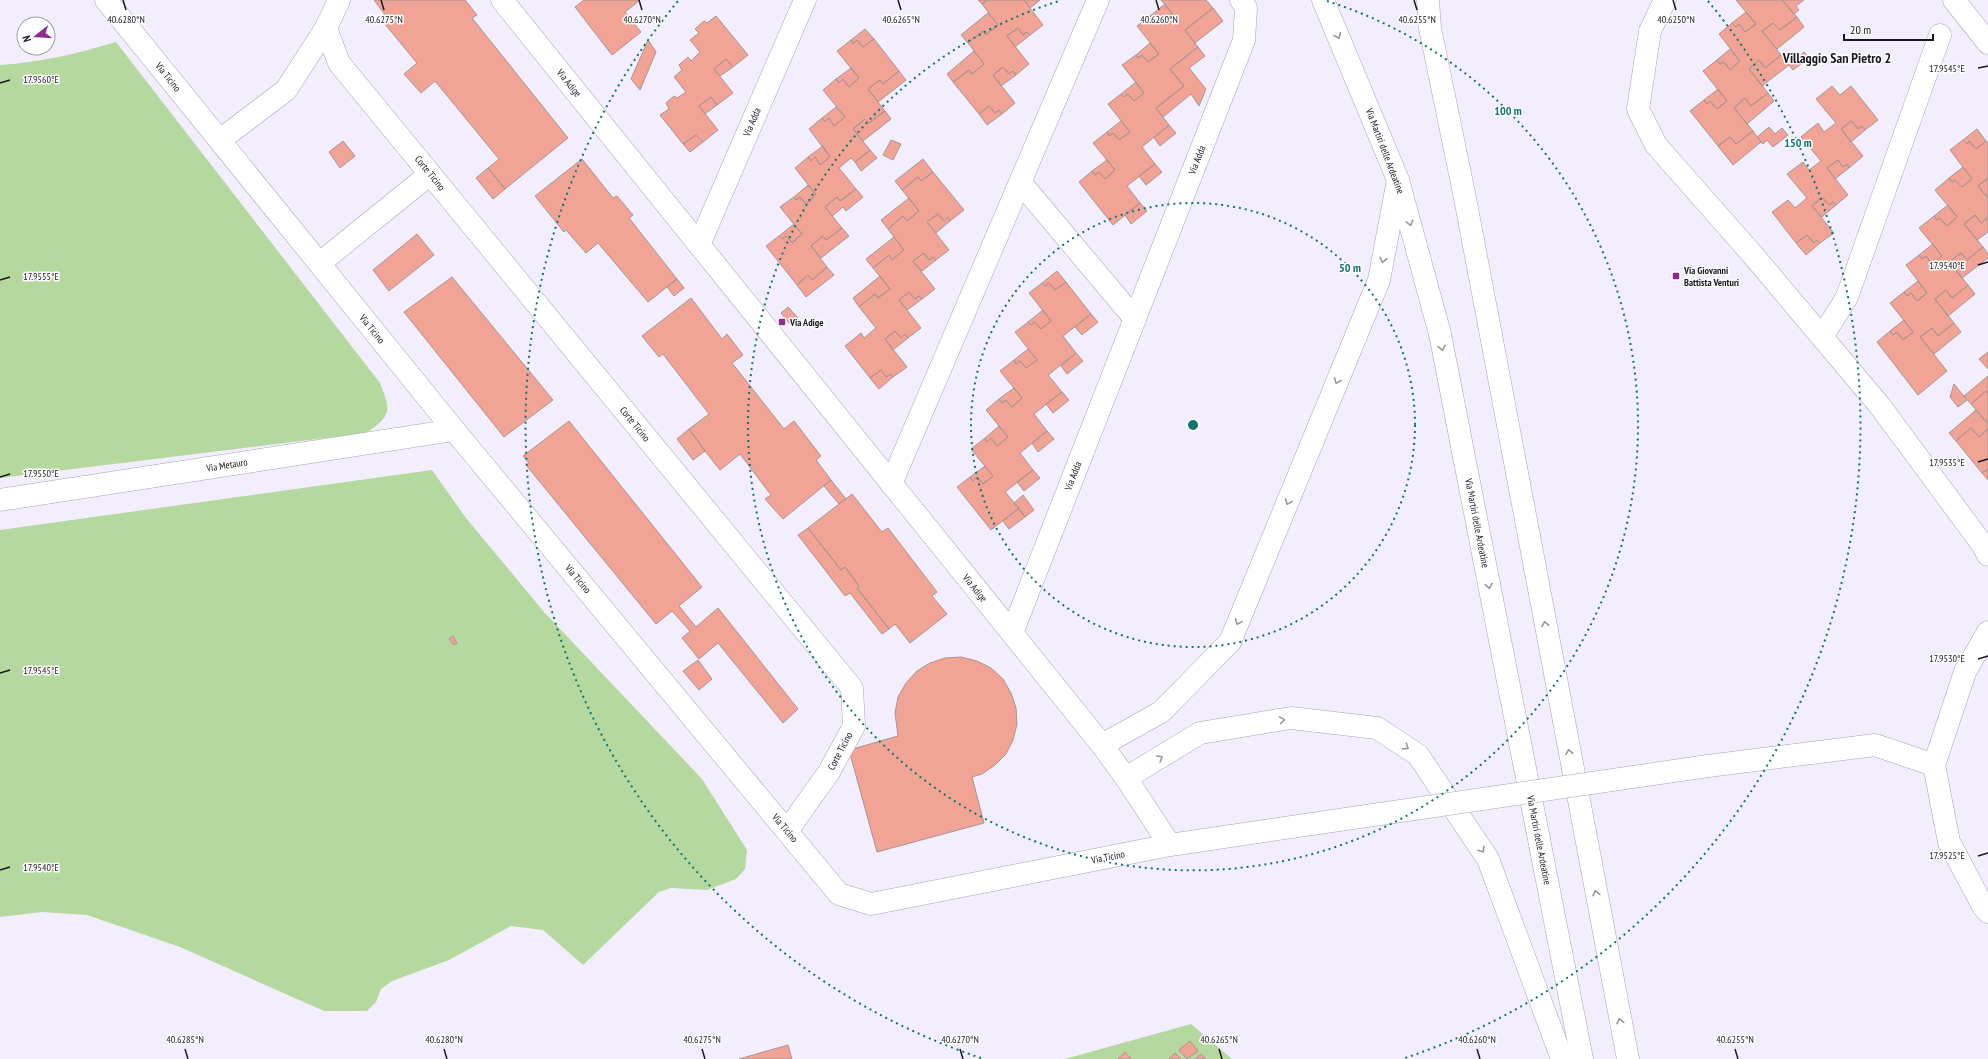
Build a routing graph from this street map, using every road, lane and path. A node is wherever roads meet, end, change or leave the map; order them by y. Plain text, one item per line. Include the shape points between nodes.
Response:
1 (106, 0) edge
2 (339, 0) edge
3 (805, 0) edge
4 (1098, 0) edge
5 (1242, 0) edge
6 (1323, 0) edge
7 (1428, 0) edge
8 (1665, 0) edge
9 (1954, 0) edge
10 (513, 5) edge
11 (326, 28) junction
12 (1940, 35) dead end
13 (1988, 43) edge
14 (220, 140) junction
15 (430, 174) junction
16 (1398, 180) junction
17 (1020, 182) junction
18 (699, 245) junction
19 (320, 264) junction
20 (1135, 319) junction
21 (1822, 337) junction
22 (454, 430) junction
23 (891, 484) junction
24 (0, 500) edge
25 (1988, 555) edge
26 (1988, 632) edge
27 (1012, 633) junction
28 (1102, 745) junction
29 (1934, 765) junction
30 (1126, 778) junction
31 (787, 831) junction
32 (1170, 845) junction
33 (1988, 912) edge
34 (1562, 1059) edge
35 (1582, 1059) edge
36 (1628, 1059) edge

1 - 14 street, Via Ticino
2 - 11 street
3 - 18 street, Via Adda
4 - 17 street
5 - 20 street, Via Adda via 1246,8 1244,40
6 -> 16 street, Via Martiri delle Ardeatine
36 -> 7 street via 1465,198 1430,28
8 - 21 street via 1650,31 1638,109 1656,145
9 - 13 street
10 - 18 street, Via Adige
11 - 14 street via 286,90
11 - 15 street, Corte Ticino via 339,63
12 - 21 street via 1847,297
14 - 19 street, Via Ticino
15 - 19 street
15 - 31 street, Corte Ticino via 852,688 854,726 829,772
16 -> 28 street via 1379,280 1230,642 1161,712
16 -> 35 street, Via Martiri delle Ardeatine via 1440,334
17 - 20 street
17 - 23 street
18 - 23 street, Via Adige
19 - 22 street, Via Ticino
20 - 27 street, Via Adda
21 - 25 street via 1880,406
22 - 24 street, Via Metauro
22 - 31 street, Via Ticino
23 - 27 street, Via Adige
26 - 29 street via 1966,672
27 - 28 street, Via Adige
28 - 30 street, Via Adige
29 - 32 street, Via Ticino, bridge via 1874,745 1708,766
29 - 33 street via 1949,842
30 - 32 street, Via Adige
30 -> 34 street via 1200,733 1291,718 1377,728 1401,743 1418,755 1488,859
31 - 32 street, Via Ticino via 839,894 871,904

